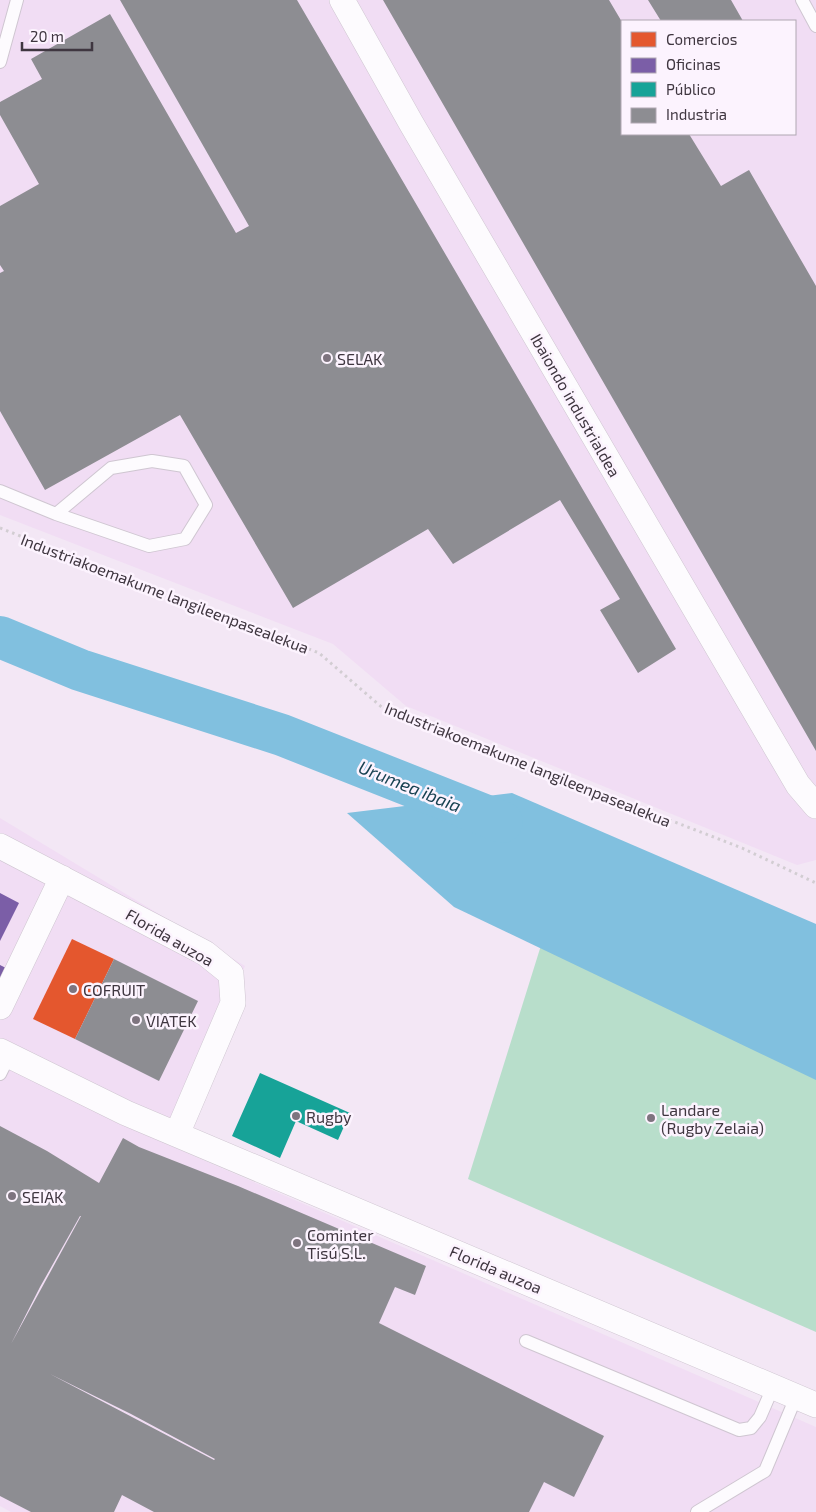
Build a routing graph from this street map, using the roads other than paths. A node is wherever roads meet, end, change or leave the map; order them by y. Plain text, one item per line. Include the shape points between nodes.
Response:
1 (17, 0) edge
2 (342, 0) edge
3 (802, 0) edge
4 (816, 26) edge
5 (0, 62) edge
6 (0, 491) edge
7 (56, 514) junction
8 (816, 806) edge
9 (0, 846) edge
10 (62, 878) junction
11 (0, 1007) edge
12 (3, 1061) edge
13 (177, 1134) junction
14 (526, 1341) dead end
15 (773, 1387) junction
16 (806, 1401) edge
17 (697, 1512) edge

1 - 5 lane
2 - 8 street, Ibaiondo industrialdea via 788,768
3 - 4 lane
6 - 7 lane
7 - 7 lane via 112,468 152,461 184,466 206,505 186,540 149,546
9 - 10 street, Florida auzoa
10 - 11 street
10 - 13 street, Florida auzoa via 205,953 231,974 233,1002
12 - 13 street, Florida auzoa
13 - 15 street, Florida auzoa
14 - 15 lane via 739,1430 751,1428 760,1417
15 - 16 street, Florida auzoa
16 - 17 lane via 765,1471

